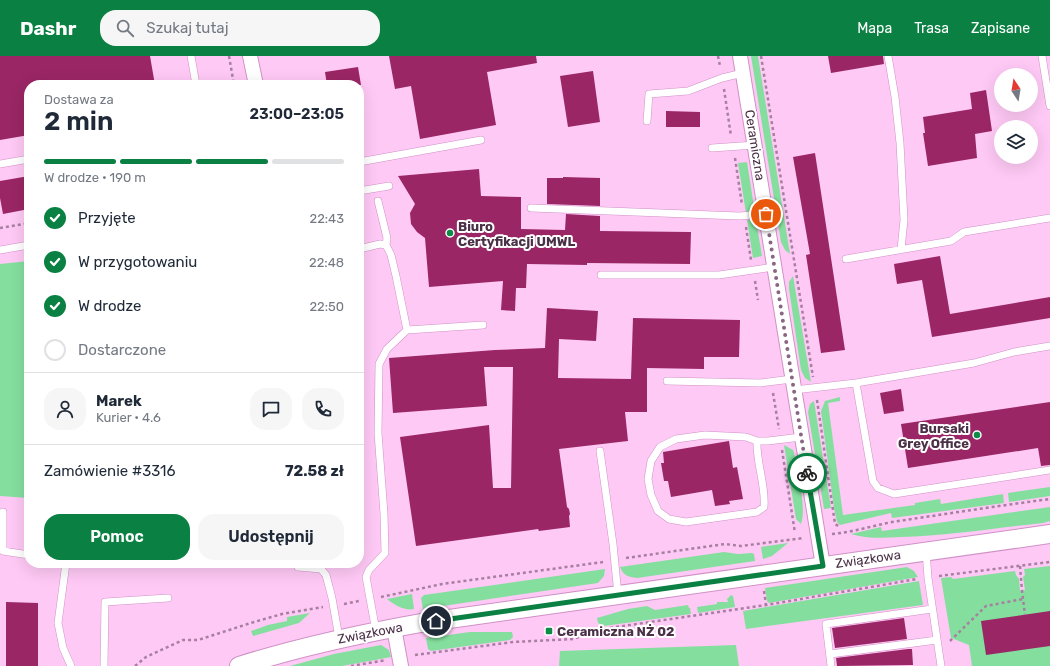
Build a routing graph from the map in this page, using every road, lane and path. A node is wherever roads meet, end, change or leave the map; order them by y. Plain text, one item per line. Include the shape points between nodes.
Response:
1 (191, 56) edge
2 (229, 56) edge
3 (250, 56) edge
4 (718, 56) edge
5 (740, 56) edge
6 (761, 56) edge
7 (888, 56) edge
8 (1042, 56) edge
9 (743, 73) junction
10 (722, 78) junction
11 (195, 80) edge
12 (233, 80) edge
13 (255, 80) edge
14 (1050, 106) edge
15 (647, 121) dead end
16 (480, 140) dead end
17 (755, 145) junction
18 (733, 147) junction
19 (712, 148) dead end
20 (24, 160) edge
21 (364, 161) edge
22 (0, 164) edge
23 (389, 186) dead end
24 (364, 190) edge
25 (378, 201) dead end
26 (531, 208) dead end
27 (766, 214) junction
28 (1050, 218) edge
29 (24, 224) edge
30 (0, 228) edge
31 (386, 245) junction
32 (24, 246) edge
33 (364, 248) edge
34 (901, 249) junction
35 (0, 250) edge
36 (846, 259) dead end
37 (774, 267) junction
38 (602, 275) dead end
39 (483, 325) dead end
40 (406, 330) junction
41 (1050, 346) edge
42 (667, 381) dead end
43 (771, 382) junction
44 (856, 383) junction
45 (793, 385) junction
46 (815, 388) junction
47 (801, 437) junction
48 (781, 439) junction
49 (757, 441) junction
50 (600, 451) dead end
51 (1050, 470) edge
52 (1050, 499) edge
53 (3, 512) dead end
54 (840, 527) dead end
55 (795, 533) dead end
56 (1050, 534) edge
57 (818, 536) junction
58 (926, 551) junction
59 (24, 554) edge
60 (614, 560) junction
61 (1050, 562) edge
62 (823, 566) junction
63 (1020, 566) junction
64 (65, 568) edge
65 (306, 568) edge
66 (928, 578) junction
67 (764, 590) dead end
68 (618, 595) junction
69 (168, 598) dead end
70 (370, 599) junction
71 (1023, 600) junction
72 (333, 605) junction
73 (766, 605) junction
74 (932, 609) junction
75 (1025, 615) dead end
76 (394, 628) junction
77 (376, 631) junction
78 (339, 638) junction
79 (937, 640) junction
80 (939, 652) junction
81 (426, 653) dead end
82 (830, 654) junction
83 (71, 666) edge
84 (104, 666) edge
85 (135, 666) edge
86 (239, 666) edge
87 (401, 666) edge
88 (831, 666) edge
89 (941, 666) edge

1 - 11 lane
2 - 12 path
3 - 13 street
4 - 10 path
5 - 9 street, Ceramiczna
6 - 46 path
7 - 34 lane via 900,143 904,220
8 - 14 lane
9 - 10 lane
9 - 17 street, Ceramiczna
10 - 15 lane via 688,91 649,94
10 - 18 path
16 - 21 lane
17 - 18 lane
17 - 27 street, Ceramiczna
18 - 19 lane
20 - 22 lane
23 - 24 lane
25 - 31 lane via 387,238
26 - 27 lane via 739,216
27 - 37 street, Ceramiczna
28 - 34 lane via 964,232 951,241
29 - 30 path
31 - 33 lane
31 - 40 lane via 396,276
32 - 35 lane
34 - 36 lane
37 - 38 lane via 719,275
37 - 45 street, Ceramiczna
39 - 40 lane
40 - 70 lane via 387,349 379,364 378,433 385,553 366,577
41 - 44 lane via 1014,352 974,363
42 - 43 lane
43 - 45 lane
43 - 48 path
44 - 46 lane
44 - 51 lane via 873,481 878,488 894,494
45 - 46 lane
45 - 47 street, Ceramiczna
46 - 54 path via 835,524
47 - 48 lane
47 - 57 street, Ceramiczna
48 - 49 lane
48 - 55 path
49 - 49 lane via 746,437 705,435 676,439 660,447 651,461 648,479 658,511 669,519 686,522 757,512 764,507 765,498 756,450
50 - 60 lane
52 - 57 path
53 - 59 lane via 3,551
56 - 58 street, Związkowa
57 - 60 path via 741,546 725,544
57 - 62 street, Ceramiczna
58 - 62 street, Związkowa
58 - 66 lane
60 - 68 lane
60 - 70 path via 442,584
61 - 63 path
62 - 68 street, Związkowa
63 - 66 path
63 - 71 path
64 - 83 lane via 58,623 63,648
65 - 72 lane via 321,570 326,576
66 - 73 path
66 - 74 lane
67 - 73 path
68 - 76 street, Związkowa
69 - 84 lane via 104,602
70 - 72 path
70 - 77 lane
71 - 75 path
71 - 80 path via 986,606
72 - 78 lane
72 - 85 path via 282,614 198,640 183,640 146,657
73 - 81 path via 596,630 574,639 513,642
74 - 79 lane
74 - 82 lane via 826,624
76 - 77 street, Związkowa
76 - 87 street
77 - 78 street, Związkowa
78 - 86 street, Związkowa
79 - 80 lane
79 - 82 lane
80 - 89 lane
82 - 88 lane

